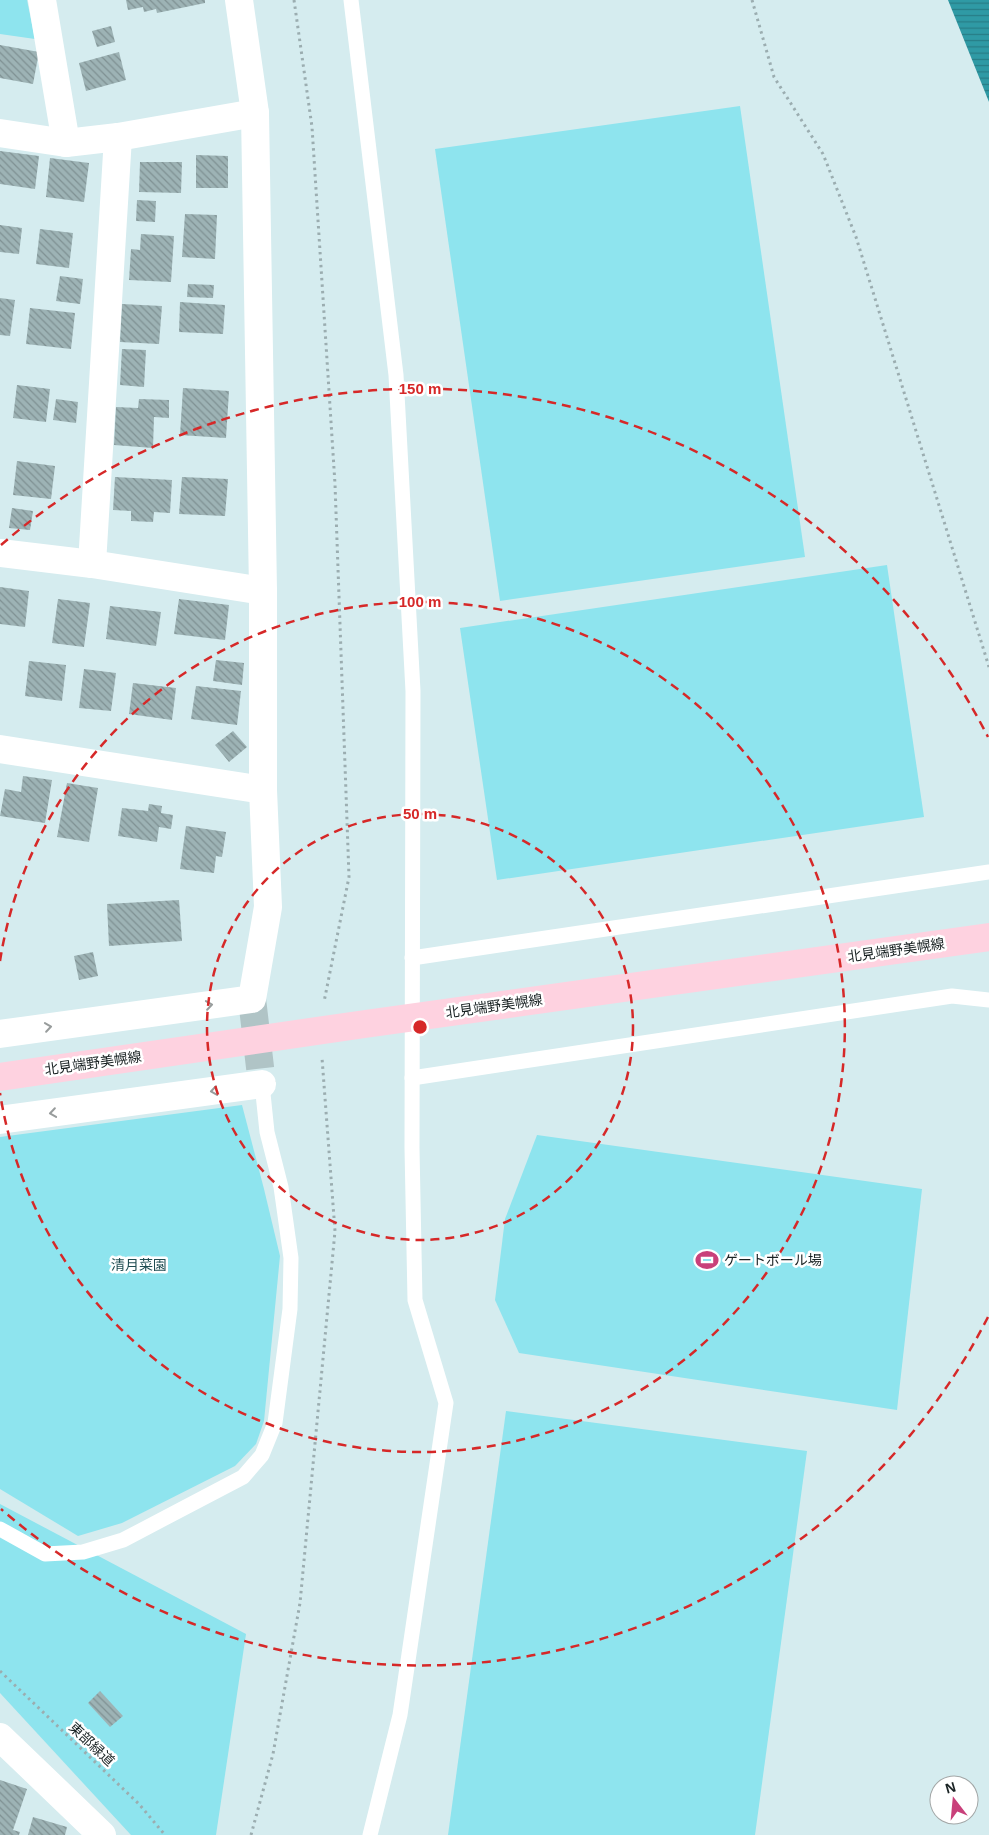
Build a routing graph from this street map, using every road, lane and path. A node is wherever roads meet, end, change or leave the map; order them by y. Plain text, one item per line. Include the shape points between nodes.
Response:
1 (42, 0) edge
2 (239, 0) edge
3 (294, 0) edge
4 (351, 0) edge
5 (752, 0) edge
6 (255, 113) junction
7 (0, 133) edge
8 (118, 137) junction
9 (66, 143) junction
10 (0, 553) edge
11 (92, 564) junction
12 (262, 591) junction
13 (989, 667) edge
14 (0, 749) edge
15 (263, 790) junction
16 (989, 872) edge
17 (989, 937) edge
18 (412, 958) junction
19 (989, 1000) edge
20 (320, 1031) junction
21 (0, 1034) edge
22 (0, 1076) edge
23 (412, 1078) junction
24 (262, 1084) joint
25 (0, 1120) edge
26 (0, 1529) edge
27 (0, 1671) edge
28 (0, 1738) edge
29 (102, 1835) edge
30 (165, 1835) edge
31 (251, 1835) edge
32 (370, 1835) edge

1 - 9 street
2 - 6 street
3 - 20 path via 312,127 335,484 349,877
4 - 18 lane via 396,375 412,691
5 - 13 path via 774,77 823,154 856,237
6 - 8 street
6 - 12 street
7 - 9 street
8 - 9 street
8 - 11 street
10 - 11 street
11 - 12 street
12 - 15 street
14 - 15 street
21 -> 15 street via 252,999 268,907
16 - 18 lane
17 - 20 main road, 北見端野美幌線
18 - 23 lane
19 - 23 lane via 952,996
20 - 22 main road, 北見端野美幌線
20 - 31 path via 335,1231 300,1603 273,1754
23 - 32 lane via 415,1300 446,1403 400,1715
24 -> 25 street
24 - 26 lane via 267,1132 291,1258 290,1309 275,1423 262,1455 244,1477 123,1540 83,1552 45,1554
27 - 30 path, 東部緑道 via 139,1804
28 - 29 street

